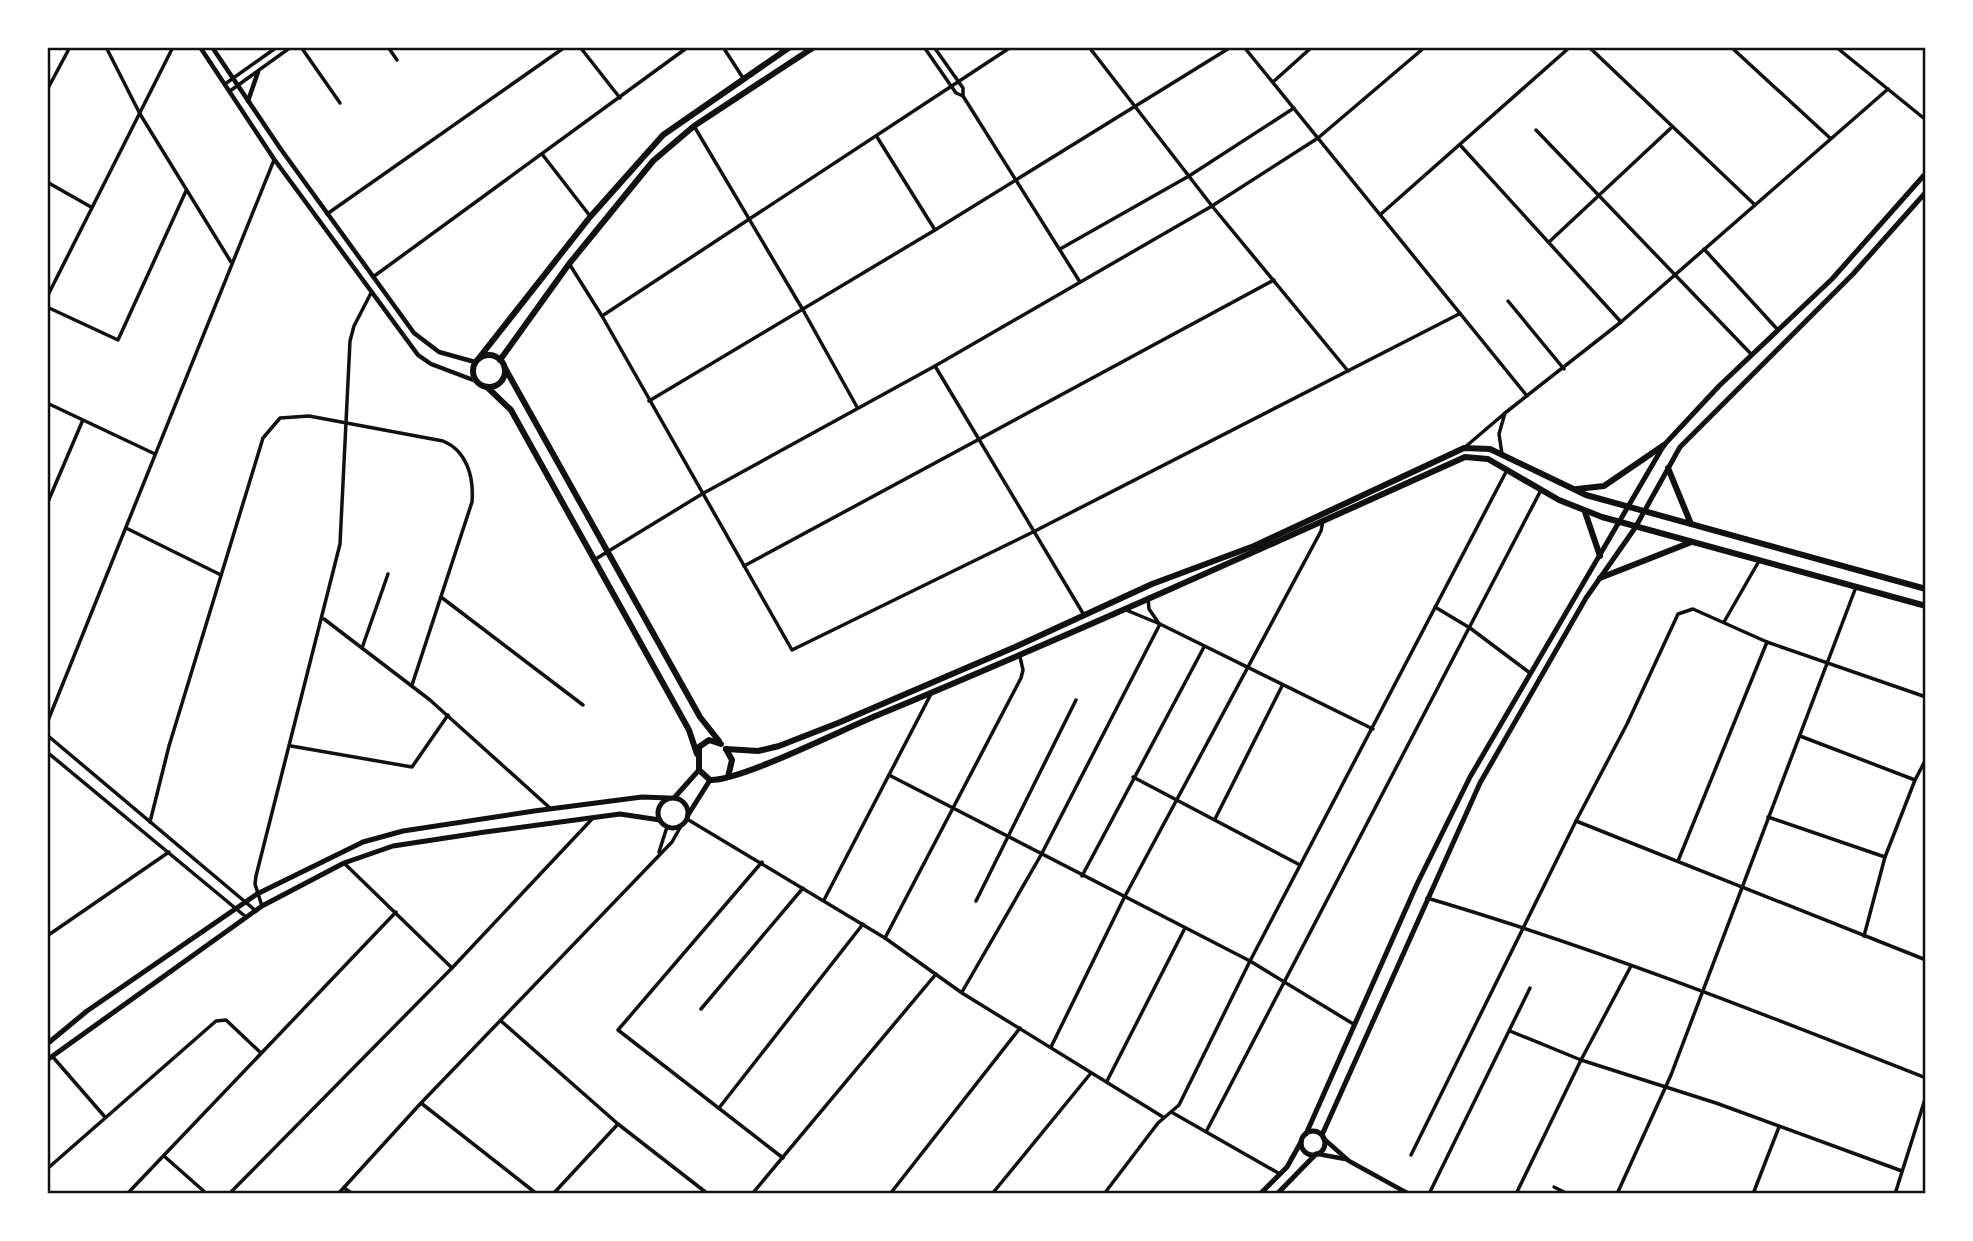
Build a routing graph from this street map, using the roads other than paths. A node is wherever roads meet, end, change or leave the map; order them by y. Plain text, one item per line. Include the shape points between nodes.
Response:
1 (70, 47) edge
2 (106, 47) edge
3 (173, 47) edge
4 (200, 47) edge
5 (212, 47) edge
6 (277, 47) edge
7 (291, 47) edge
8 (301, 47) edge
9 (388, 47) edge
10 (565, 47) edge
11 (580, 47) edge
12 (688, 47) edge
13 (723, 47) edge
14 (790, 47) edge
15 (814, 47) edge
16 (923, 47) edge
17 (934, 47) edge
18 (1011, 47) edge
19 (1089, 47) edge
20 (1231, 47) edge
21 (1244, 47) edge
22 (1312, 47) edge
23 (1425, 47) edge
24 (1570, 47) edge
25 (1589, 47) edge
26 (1731, 47) edge
27 (1836, 47) edge
28 (397, 60) dead end
29 (258, 72) junction
30 (743, 78) junction
31 (232, 79) junction
32 (959, 81) junction
33 (1273, 82) junction
34 (225, 84) junction
35 (951, 86) junction
36 (237, 87) junction
37 (1888, 89) junction
38 (47, 90) edge
39 (230, 91) junction
40 (963, 96) junction
41 (620, 98) junction
42 (248, 102) junction
43 (340, 103) dead end
44 (1133, 107) junction
45 (1294, 108) junction
46 (141, 114) junction
47 (1926, 120) edge
48 (694, 126) junction
49 (1671, 128) junction
50 (1536, 130) dead end
51 (877, 137) junction
52 (1318, 138) junction
53 (1830, 138) junction
54 (1461, 146) junction
55 (542, 154) junction
56 (274, 159) junction
57 (1926, 173) edge
58 (1189, 176) junction
59 (1014, 180) junction
60 (47, 182) edge
61 (186, 191) junction
62 (1926, 192) edge
63 (1599, 195) junction
64 (1755, 205) junction
65 (1212, 206) junction
66 (91, 207) junction
67 (327, 214) junction
68 (1381, 214) junction
69 (590, 217) junction
70 (749, 219) junction
71 (935, 230) junction
72 (1549, 242) junction
73 (1060, 249) junction
74 (1704, 249) junction
75 (231, 262) junction
76 (569, 264) junction
77 (1674, 275) junction
78 (373, 277) junction
79 (1274, 280) junction
80 (1080, 282) junction
81 (371, 293) junction
82 (47, 297) edge
83 (1508, 301) dead end
84 (47, 307) edge
85 (803, 310) junction
86 (1459, 314) junction
87 (602, 316) junction
88 (1621, 323) junction
89 (1778, 331) junction
90 (1752, 355) junction
91 (477, 360) junction
92 (500, 360) junction
93 (935, 366) junction
94 (505, 369) junction
95 (1564, 369) junction
96 (1348, 370) junction
97 (475, 381) junction
98 (487, 387) junction
99 (1527, 397) junction
100 (649, 401) junction
101 (47, 403) edge
102 (857, 407) junction
103 (1505, 413) junction
104 (83, 422) junction
105 (347, 422) junction
106 (979, 440) junction
107 (1664, 445) junction
108 (1464, 448) junction
109 (155, 454) junction
110 (1502, 454) junction
111 (1668, 468) junction
112 (1507, 470) junction
113 (1573, 489) junction
114 (1541, 490) junction
115 (702, 494) junction
116 (47, 504) edge
117 (1630, 506) junction
118 (1645, 511) junction
119 (1585, 512) junction
120 (1323, 521) junction
121 (1620, 523) junction
122 (1691, 524) junction
123 (126, 528) junction
124 (1635, 528) junction
125 (1033, 532) junction
126 (1690, 543) junction
127 (606, 552) junction
128 (1600, 556) junction
129 (594, 560) junction
130 (1759, 561) junction
131 (744, 566) junction
132 (388, 574) dead end
133 (221, 575) junction
134 (1600, 579) junction
135 (1856, 587) junction
136 (1926, 589) edge
137 (441, 597) junction
138 (1148, 597) junction
139 (1926, 606) edge
140 (1435, 607) junction
141 (1121, 609) junction
142 (1084, 615) junction
143 (324, 619) junction
144 (1724, 622) junction
145 (1160, 624) junction
146 (1470, 628) junction
147 (1767, 642) junction
148 (1015, 647) junction
149 (1204, 647) junction
150 (362, 648) junction
151 (1019, 655) junction
152 (1827, 665) junction
153 (1248, 669) junction
154 (1530, 673) junction
155 (412, 685) junction
156 (1282, 686) junction
157 (931, 694) junction
158 (1926, 697) edge
159 (1076, 700) dead end
160 (583, 705) dead end
161 (447, 715) junction
162 (47, 723) edge
163 (1373, 729) junction
164 (47, 735) edge
165 (1800, 736) junction
166 (291, 746) junction
167 (723, 746) junction
168 (47, 752) edge
169 (697, 758) junction
170 (1926, 759) edge
171 (699, 769) junction
172 (889, 775) junction
173 (728, 776) junction
174 (1133, 777) junction
175 (710, 780) junction
176 (1915, 780) junction
177 (671, 798) junction
178 (1177, 799) junction
179 (552, 810) junction
180 (954, 810) junction
181 (534, 811) junction
182 (595, 817) junction
183 (688, 817) junction
184 (1768, 817) junction
185 (660, 820) junction
186 (1215, 820) junction
187 (1576, 821) junction
188 (150, 822) junction
189 (535, 826) junction
190 (681, 826) junction
191 (667, 827) junction
192 (1007, 838) junction
193 (169, 852) junction
194 (659, 854) junction
195 (1041, 855) junction
196 (1885, 858) junction
197 (762, 862) junction
198 (1678, 862) junction
199 (344, 863) junction
200 (1300, 865) junction
201 (1082, 876) junction
202 (1743, 886) junction
203 (803, 888) junction
204 (257, 894) junction
205 (1124, 898) junction
206 (1427, 898) junction
207 (824, 900) junction
208 (976, 901) dead end
209 (246, 902) junction
210 (262, 906) junction
211 (237, 908) junction
212 (256, 911) junction
213 (396, 912) junction
214 (246, 917) junction
215 (863, 924) junction
216 (1525, 927) junction
217 (1185, 928) junction
218 (47, 936) edge
219 (1864, 936) junction
220 (885, 938) junction
221 (1926, 960) edge
222 (1250, 961) junction
223 (1631, 965) junction
224 (452, 968) junction
225 (936, 974) junction
226 (1285, 982) junction
227 (1530, 988) dead end
228 (1702, 990) junction
229 (962, 993) junction
230 (701, 1009) dead end
231 (501, 1021) junction
232 (1354, 1025) junction
233 (1020, 1028) junction
234 (1510, 1031) junction
235 (47, 1044) edge
236 (1051, 1046) junction
237 (261, 1053) junction
238 (50, 1058) edge
239 (1581, 1060) junction
240 (1091, 1073) junction
241 (1926, 1078) edge
242 (1107, 1081) junction
243 (1666, 1086) junction
244 (1926, 1096) edge
245 (421, 1103) junction
246 (719, 1108) junction
247 (1173, 1113) junction
248 (105, 1117) junction
249 (1164, 1117) junction
250 (618, 1124) junction
251 (1779, 1127) junction
252 (1207, 1130) junction
253 (1306, 1134) junction
254 (1323, 1137) junction
255 (1301, 1142) junction
256 (1317, 1154) junction
257 (1411, 1155) dead end
258 (164, 1156) junction
259 (783, 1157) junction
260 (1349, 1161) junction
261 (47, 1169) edge
262 (1902, 1171) junction
263 (1280, 1174) junction
264 (344, 1188) junction
265 (1554, 1188) dead end
266 (127, 1194) edge
267 (207, 1194) edge
268 (229, 1194) edge
269 (338, 1194) edge
270 (353, 1194) edge
271 (537, 1194) edge
272 (553, 1194) edge
273 (708, 1194) edge
274 (752, 1194) edge
275 (890, 1194) edge
276 (992, 1194) edge
277 (1104, 1194) edge
278 (1260, 1194) edge
279 (1278, 1194) edge
280 (1409, 1194) edge
281 (1429, 1194) edge
282 (1516, 1194) edge
283 (1568, 1194) edge
284 (1617, 1194) edge
285 (1753, 1194) edge
286 (1895, 1194) edge

1 - 38 street
2 - 46 street
3 - 46 street
4 - 34 street
5 - 31 street
6 - 31 street
7 - 29 street
8 - 43 street
9 - 28 street
10 - 67 street
11 - 41 street
12 - 41 street
13 - 30 street
14 - 30 main road
15 - 48 main road
16 - 35 street
17 - 32 street
18 - 32 street
19 - 44 street
20 - 44 street
21 - 33 street
22 - 33 street
23 - 52 street
24 - 54 street
25 - 49 street
26 - 53 street
27 - 37 street
29 - 36 street
29 - 42 street
30 - 69 main road via 663,135
31 - 34 street
31 - 36 street
32 - 35 street
32 - 40 street
33 - 45 street
34 - 39 street
35 - 40 street
35 - 51 street
36 - 39 street
36 - 42 street
37 - 47 street
37 - 53 street
39 - 56 street
40 - 59 street
41 - 55 street
42 - 67 street
44 - 58 street
44 - 59 street
45 - 52 street
45 - 58 street
46 - 61 street
46 - 66 street
48 - 70 street
48 - 76 main road via 653,161
49 - 63 street
49 - 64 street
50 - 63 street
51 - 70 street
51 - 71 street
52 - 65 street
52 - 68 street
53 - 64 street
54 - 68 street
54 - 72 street
55 - 69 street
55 - 78 street
56 - 75 street
56 - 81 street
57 - 89 main road via 1832,279
58 - 65 street
58 - 73 street
59 - 71 street
59 - 73 street
60 - 66 street
61 - 75 street
61 - 84 street via 118,340
62 - 111 main road via 1788,342 1703,421
63 - 72 street
63 - 77 street
64 - 74 street
65 - 79 street
65 - 80 street
66 - 82 street
67 - 78 street
68 - 86 street
69 - 91 main road
70 - 85 street
70 - 87 street
71 - 85 street
72 - 88 street
73 - 80 street
74 - 77 street
74 - 89 street
75 - 109 street
76 - 87 street
76 - 92 main road
77 - 88 street
77 - 90 street
78 - 91 street via 424,342 439,352
79 - 96 street
79 - 106 street
80 - 93 street
81 - 97 street via 424,360
81 - 105 street via 350,341
83 - 95 street
85 - 100 street
85 - 102 street
86 - 96 street
86 - 99 street
87 - 100 street
88 - 95 street
89 - 90 main road
90 - 107 main road
91 - 92 main road via 493,355
91 - 97 main road
92 - 94 main road
93 - 102 street
93 - 106 street
94 - 98 main road via 502,380
94 - 127 main road
95 - 99 street
96 - 125 street
97 - 98 main road
98 - 129 main road via 511,410
99 - 103 street
100 - 115 street
101 - 104 street
102 - 115 street
103 - 108 street
103 - 110 street via 1499,434
104 - 109 street
104 - 116 street
105 - 133 street via 293,415 270,427
105 - 137 street via 443,441 462,456 470,472 472,502
105 - 143 street via 343,528
106 - 125 street
106 - 131 street
107 - 113 main road via 1604,486
107 - 117 main road
108 - 110 main road
108 - 142 main road via 1254,546
109 - 123 street
110 - 113 main road
111 - 118 main road
111 - 122 main road
112 - 114 main road
112 - 120 main road via 1488,459 1465,457
112 - 140 street
113 - 117 main road
114 - 119 main road
114 - 146 street
115 - 127 street
115 - 131 street
117 - 118 main road
117 - 121 main road
118 - 122 main road
118 - 124 main road
119 - 121 main road
119 - 128 main road
120 - 138 main road
120 - 153 street
121 - 124 main road
121 - 128 main road
122 - 136 main road
123 - 133 street
123 - 162 street
124 - 126 main road
124 - 134 main road
125 - 131 street via 797,649 788,647
125 - 142 street
126 - 130 main road
126 - 134 main road
127 - 129 street
127 - 167 main road via 700,717
128 - 154 main road
129 - 169 main road via 689,730
130 - 135 main road
130 - 144 street
132 - 150 street
133 - 188 street
134 - 206 main road via 1480,783
135 - 139 main road
135 - 152 street
137 - 155 street
137 - 160 street
138 - 141 main road
138 - 145 street via 1149,609
140 - 146 street
140 - 163 street
141 - 145 street
141 - 151 main road
142 - 148 main road
143 - 150 street
143 - 166 street
144 - 147 street
144 - 187 street via 1693,609 1674,620
145 - 149 street
145 - 195 street
146 - 154 street
146 - 226 street
147 - 152 street
147 - 198 street
148 - 151 main road
148 - 167 main road via 779,746 758,751
149 - 153 street
149 - 174 street
150 - 155 street
151 - 157 main road
151 - 180 street via 1021,678
152 - 158 street
152 - 165 street
153 - 156 street
153 - 178 street
154 - 232 main road via 1464,789
155 - 161 street
156 - 163 street
156 - 186 street
157 - 172 street
157 - 173 main road
159 - 192 street
161 - 166 street via 412,766
161 - 179 street
163 - 200 street
164 - 188 street
165 - 176 street
165 - 184 street
166 - 204 street via 259,864
167 - 169 main road via 704,741
167 - 173 main road via 732,760
168 - 193 street
169 - 171 main road
170 - 176 street
171 - 175 main road
171 - 177 main road
172 - 180 street
172 - 207 street
173 - 175 main road
174 - 178 street
174 - 201 street
175 - 183 main road
176 - 196 street
177 - 179 main road via 642,797
177 - 183 main road via 686,806
177 - 185 main road via 658,810
178 - 186 street
178 - 205 street
179 - 181 main road
180 - 192 street
180 - 220 street
181 - 189 main road
181 - 204 main road via 380,836
182 - 185 main road via 620,814
182 - 189 main road
182 - 224 street
183 - 190 main road
183 - 197 street
184 - 196 street
184 - 202 street
185 - 191 main road
186 - 200 street
187 - 198 street
187 - 216 street
188 - 209 street
189 - 199 main road via 393,846
190 - 191 main road
190 - 194 street
191 - 194 street
192 - 195 street
192 - 208 street
193 - 211 street
193 - 218 street
194 - 231 street
195 - 201 street
195 - 229 street
196 - 219 street
197 - 203 street
197 - 246 street via 618,1030
198 - 202 street
199 - 210 main road
199 - 213 street
200 - 222 street
201 - 205 street
202 - 219 street
202 - 228 street
203 - 207 street
203 - 230 street
204 - 209 main road
204 - 210 street
205 - 217 street
205 - 236 street
206 - 216 street
206 - 254 main road
207 - 215 street
209 - 211 main road
209 - 212 street
210 - 212 main road
211 - 214 street
211 - 235 main road via 87,1011
212 - 214 main road
213 - 224 street
213 - 237 street
214 - 238 main road
215 - 220 street
215 - 246 street
216 - 223 street
216 - 257 street
217 - 222 street
217 - 242 street
219 - 221 street
220 - 225 street
222 - 226 street
222 - 247 street
223 - 228 street
223 - 239 street
224 - 268 street
225 - 229 street
225 - 259 street
226 - 232 street
226 - 252 street
227 - 234 street
228 - 241 street
228 - 243 street
229 - 233 street
231 - 245 street
231 - 250 street
232 - 253 main road
233 - 236 street
233 - 275 street
234 - 239 street
234 - 281 street
236 - 240 street
237 - 248 street via 226,1020 216,1021
237 - 258 street
238 - 248 street
239 - 243 street
239 - 282 street
240 - 242 street
240 - 276 street
242 - 249 street
243 - 251 street
243 - 284 street
244 - 262 street
245 - 264 street
245 - 271 street
246 - 259 street
247 - 249 street
247 - 252 street
248 - 261 street
249 - 277 street
250 - 272 street
250 - 273 street
251 - 262 street
251 - 285 street
252 - 263 street
253 - 254 main road via 1312,1131
253 - 255 main road
254 - 256 main road via 1323,1149
254 - 260 street
255 - 256 main road via 1307,1153
255 - 263 main road
256 - 260 street
256 - 279 main road
258 - 266 street
258 - 267 street
259 - 274 street
260 - 280 street
262 - 286 street
263 - 278 main road
264 - 269 street
264 - 270 street
265 - 283 street

